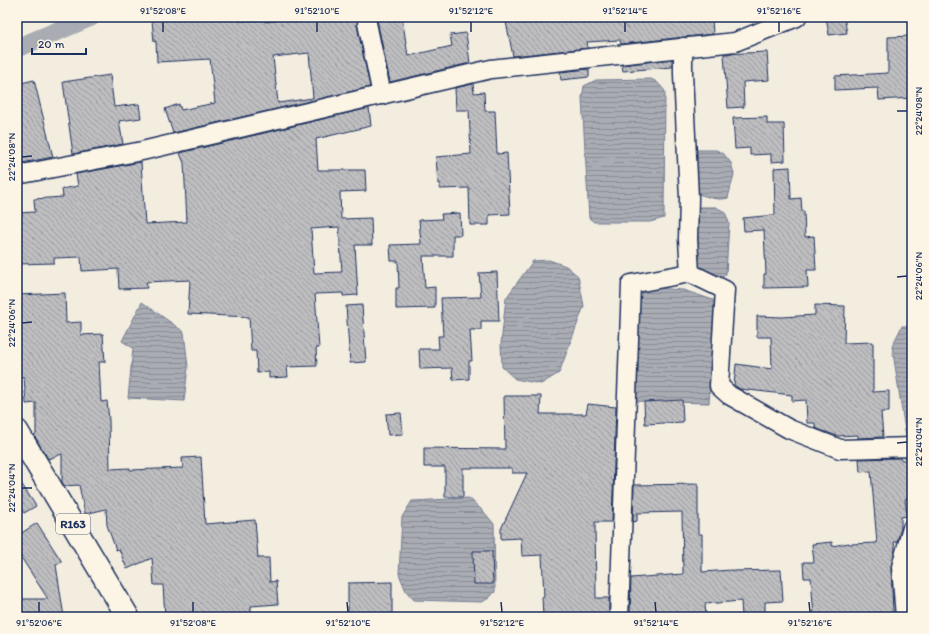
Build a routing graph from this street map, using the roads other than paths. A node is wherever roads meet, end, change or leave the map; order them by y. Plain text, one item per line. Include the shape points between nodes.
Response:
1 (797, 17) edge
2 (367, 24) dead end
3 (683, 47) junction
4 (382, 95) junction
5 (17, 175) edge
6 (690, 273) junction
7 (17, 431) edge
8 (912, 447) edge
9 (912, 528) edge
10 (128, 617) edge
11 (619, 617) edge
12 (905, 617) edge

1 - 3 street via 735,42
2 - 4 street
3 - 4 street via 491,69
3 - 6 street
4 - 5 street via 142,151
6 - 8 street via 725,290 719,386 729,395 789,429 840,449
6 - 11 street via 632,284
7 - 10 main road, R163
9 - 12 street via 901,567

